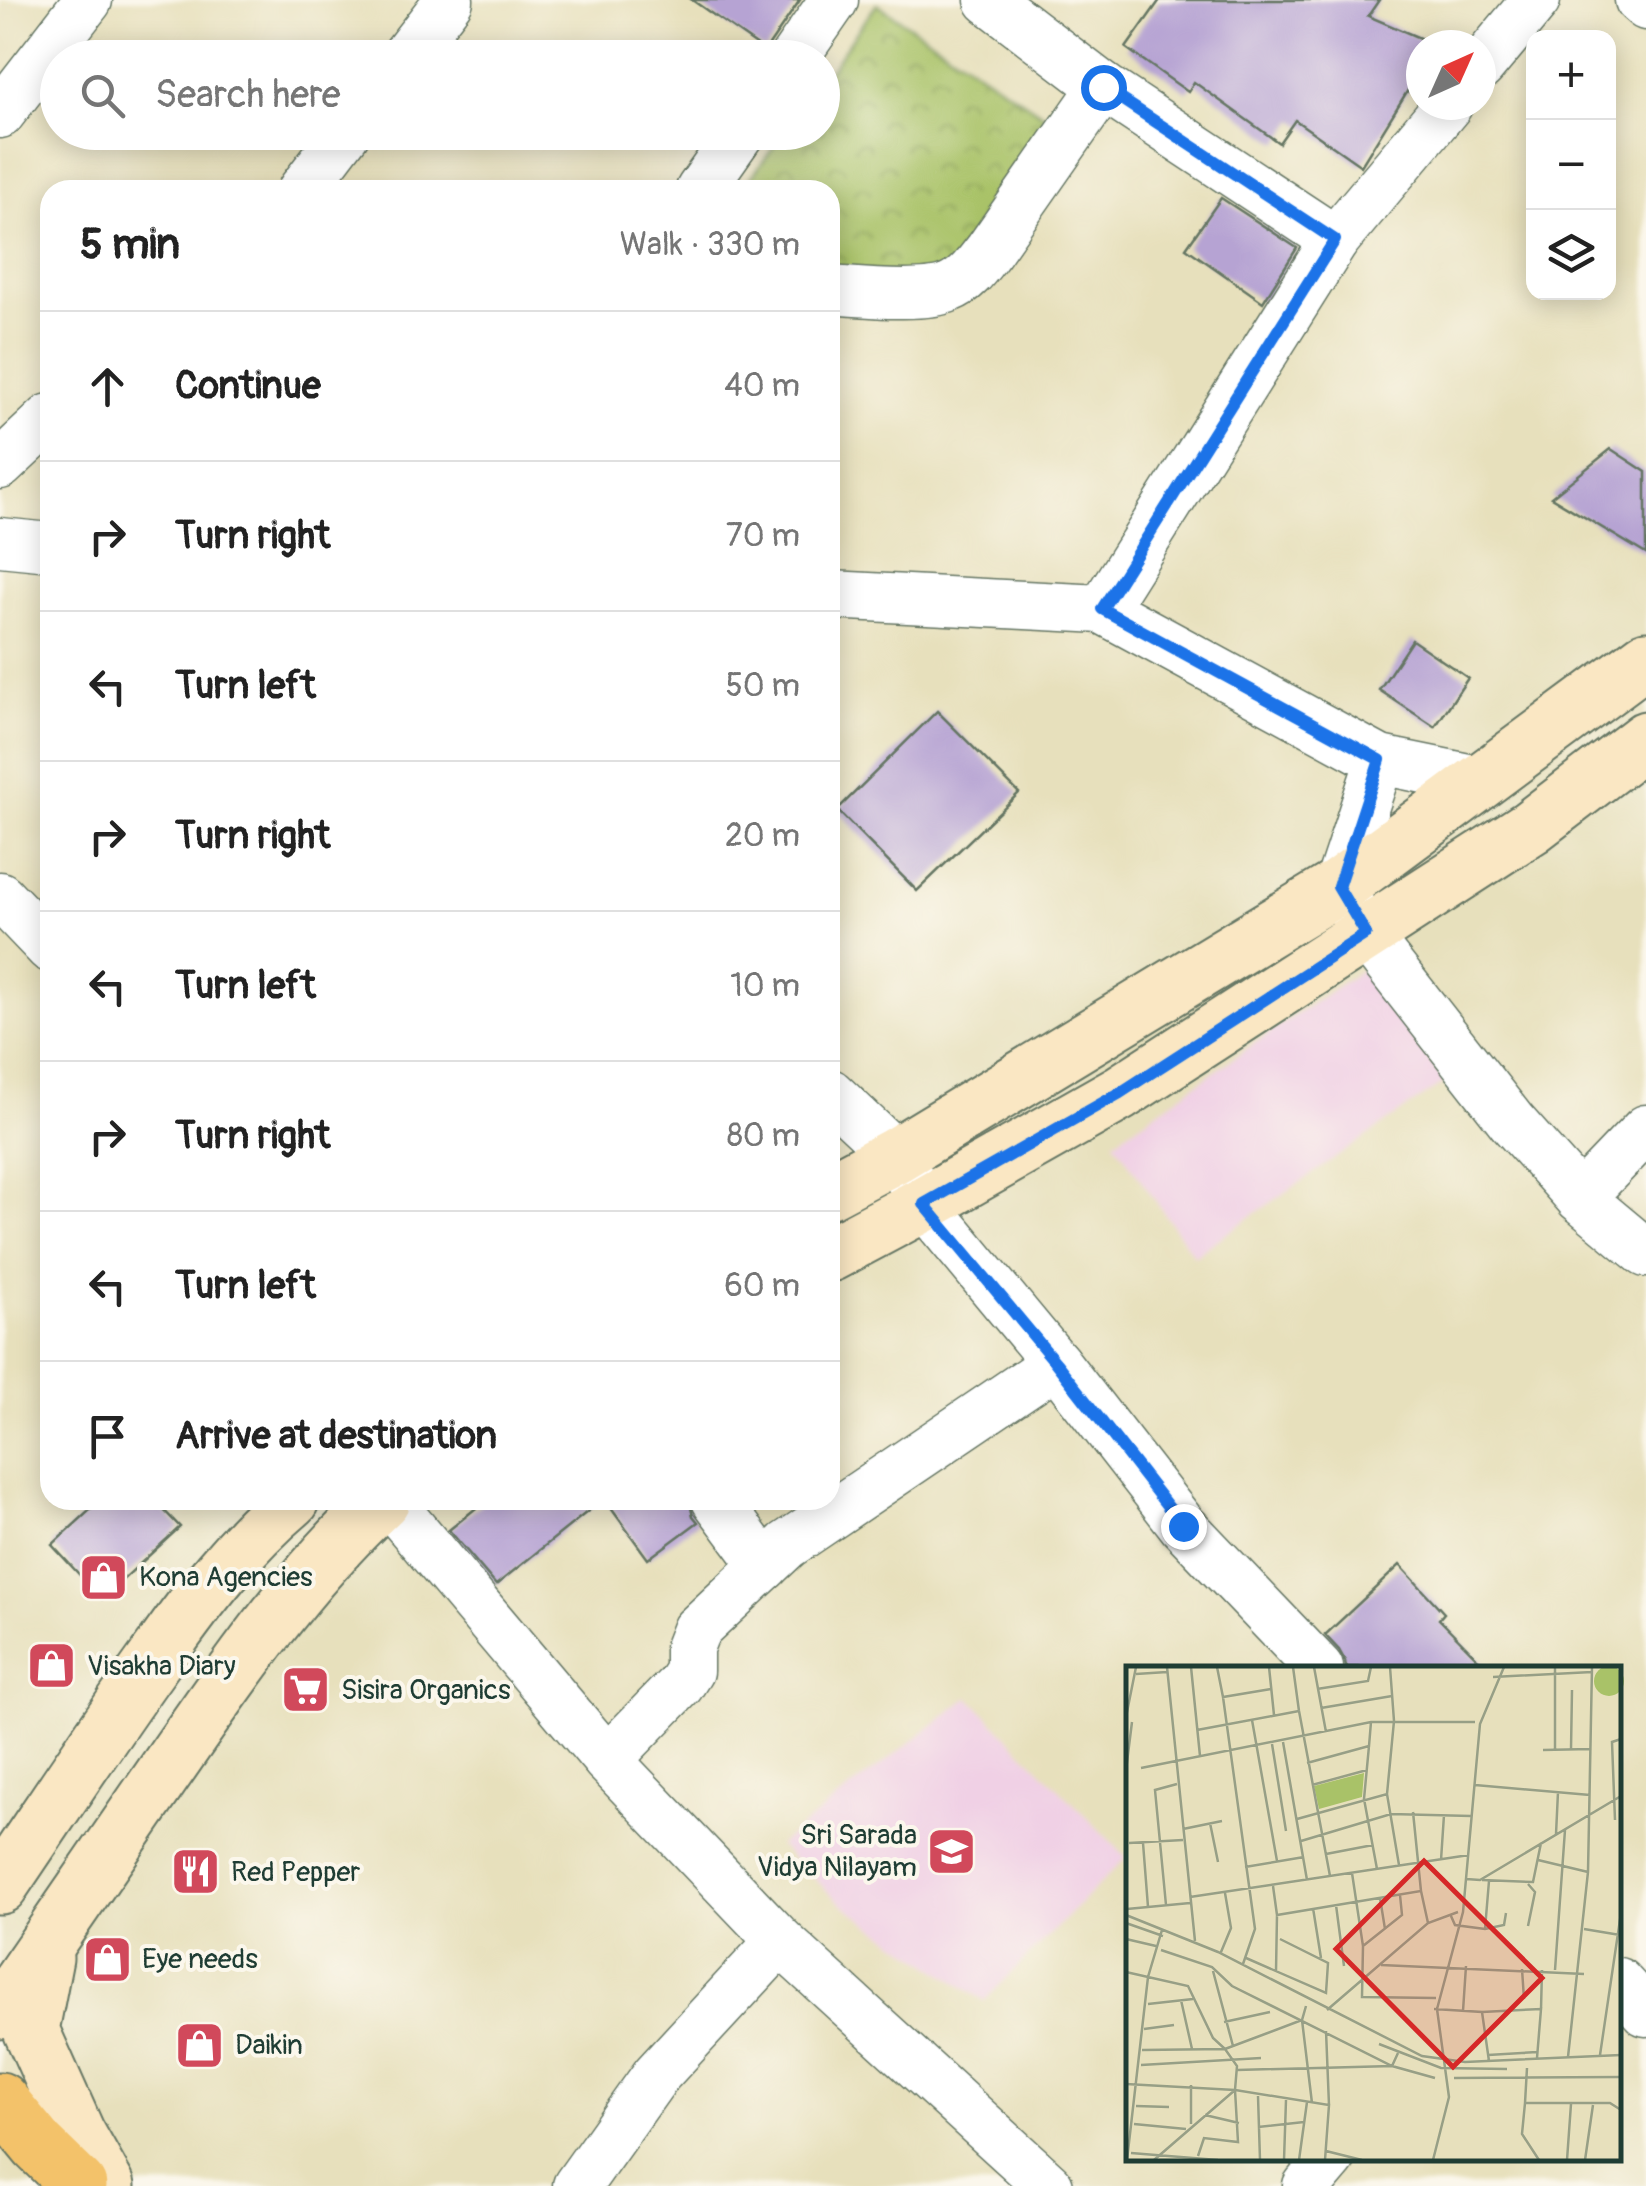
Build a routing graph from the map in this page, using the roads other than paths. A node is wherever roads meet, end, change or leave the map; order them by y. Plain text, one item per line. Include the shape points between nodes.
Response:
1 (88, 0) edge
2 (449, 0) edge
3 (834, 0) edge
4 (989, 0) edge
5 (1536, 0) edge
6 (1638, 0) edge
7 (1646, 6) edge
8 (57, 40) edge
9 (418, 40) edge
10 (806, 40) edge
11 (1496, 48) edge
12 (40, 62) edge
13 (1103, 87) junction
14 (0, 114) edge
15 (1435, 120) edge
16 (332, 150) edge
17 (728, 150) edge
18 (310, 180) edge
19 (707, 180) edge
20 (1335, 240) junction
21 (840, 290) edge
22 (40, 427) edge
23 (0, 465) edge
24 (0, 542) edge
25 (40, 546) edge
26 (840, 596) edge
27 (1102, 609) junction
28 (1646, 659) edge
29 (1646, 740) edge
30 (1380, 760) junction
31 (1484, 781) junction
32 (1338, 887) junction
33 (0, 896) edge
34 (1366, 934) junction
35 (40, 938) edge
36 (840, 1102) edge
37 (1646, 1129) edge
38 (896, 1155) junction
39 (840, 1185) edge
40 (1580, 1198) junction
41 (924, 1204) junction
42 (840, 1249) edge
43 (1646, 1253) edge
44 (1056, 1363) junction
45 (840, 1508) edge
46 (282, 1510) edge
47 (373, 1510) edge
48 (394, 1510) edge
49 (723, 1510) edge
50 (837, 1510) edge
51 (765, 1566) junction
52 (1318, 1666) edge
53 (607, 1760) junction
54 (3, 1878) edge
55 (48, 1940) junction
56 (780, 1941) junction
57 (1621, 1985) edge
58 (0, 2011) edge
59 (1646, 2012) edge
60 (0, 2100) edge
61 (1328, 2161) edge
62 (79, 2186) edge
63 (107, 2186) edge
64 (577, 2186) edge
65 (1049, 2186) edge
66 (1307, 2186) edge

1 - 8 street
2 - 9 street
3 - 10 street
4 - 13 street
5 - 11 street
6 - 7 street
12 - 14 street
13 - 20 street
13 - 21 street via 971,273 931,294
15 - 20 street
16 - 18 street
17 - 19 street
20 - 27 street
22 - 23 street
24 - 25 street
26 - 27 street
27 - 30 street
28 - 31 main road
29 - 34 main road via 1531,826
30 - 31 street
30 - 32 street
31 - 32 main road
32 - 34 street
32 - 38 main road
33 - 35 street
34 - 40 street
34 - 41 main road via 1120,1093
36 - 38 street
37 - 40 street
38 - 39 main road
38 - 41 street
40 - 43 street
41 - 42 main road
41 - 44 street
44 - 45 street
44 - 52 street via 1183,1526
46 - 54 main road via 181,1623
47 - 55 main road via 341,1538 262,1636
48 - 53 street
49 - 51 street
50 - 51 street
51 - 53 street via 696,1630 680,1685
53 - 56 street
55 - 58 main road
55 - 63 main road via 31,2030
56 - 64 street via 656,2075
56 - 65 street
57 - 59 street
60 - 62 main road
61 - 66 street

